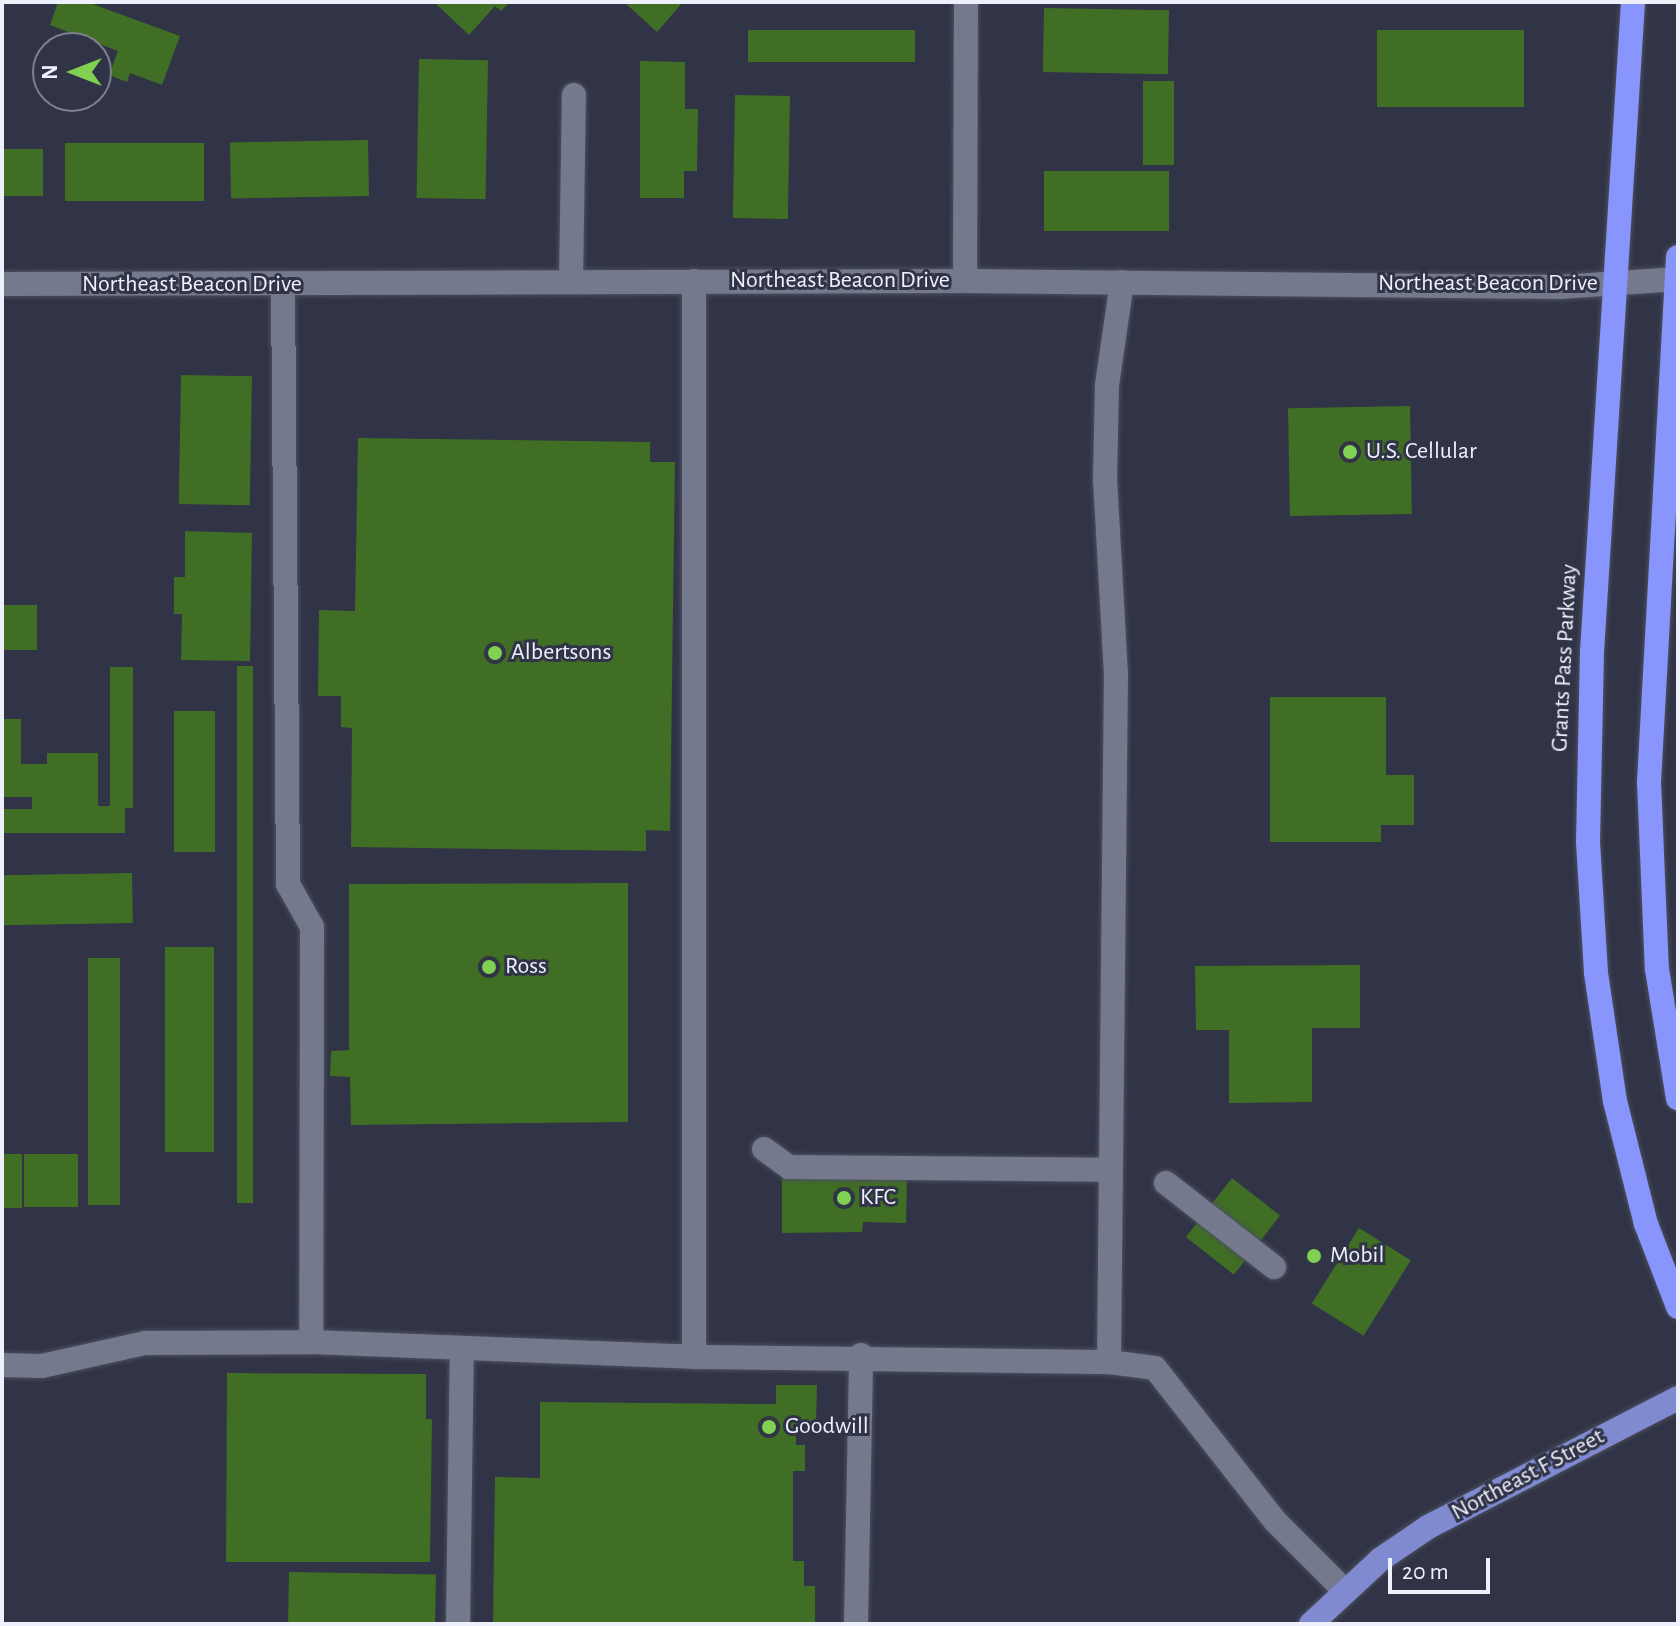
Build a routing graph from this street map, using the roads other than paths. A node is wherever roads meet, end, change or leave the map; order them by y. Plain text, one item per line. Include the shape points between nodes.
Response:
1 (966, 2) edge
2 (1633, 2) edge
3 (574, 95) dead end
4 (1678, 272) edge
5 (571, 281) junction
6 (694, 281) junction
7 (965, 281) junction
8 (1122, 282) junction
9 (1615, 283) junction
10 (2, 284) edge
11 (283, 285) junction
12 (1678, 1098) edge
13 (764, 1149) dead end
14 (1108, 1170) junction
15 (1166, 1183) dead end
16 (1274, 1267) dead end
17 (1678, 1307) edge
18 (311, 1342) junction
19 (462, 1348) junction
20 (861, 1355) junction
21 (694, 1357) junction
22 (1109, 1362) junction
23 (2, 1365) edge
24 (1678, 1398) edge
25 (1345, 1591) junction
26 (458, 1624) edge
27 (856, 1624) edge
28 (1311, 1624) edge

1 - 7 street
2 - 9 highway, Grants Pass Parkway
3 - 5 street
4 - 9 street, Northeast Beacon Drive
4 - 12 highway via 1649,782 1657,969
5 - 6 street, Northeast Beacon Drive
5 - 11 street, Northeast Beacon Drive
6 - 7 street, Northeast Beacon Drive
6 - 21 street
7 - 8 street, Northeast Beacon Drive
8 - 9 street, Northeast Beacon Drive
8 - 14 street via 1107,385 1105,480 1116,675
9 - 17 highway, Grants Pass Parkway via 1592,665 1591,908 1615,1101 1646,1224
10 - 11 street, Northeast Beacon Drive
11 - 18 street via 288,884 312,927
13 - 14 street via 789,1167
14 - 22 street
15 - 16 street
18 - 19 street
18 - 23 street via 145,1343 42,1366
19 - 21 street
19 - 26 street
20 - 21 street
20 - 22 street
20 - 27 street
22 - 25 street via 1155,1368 1275,1521
24 - 25 main road, Northeast F Street via 1428,1527
25 - 28 main road, Northeast F Street

